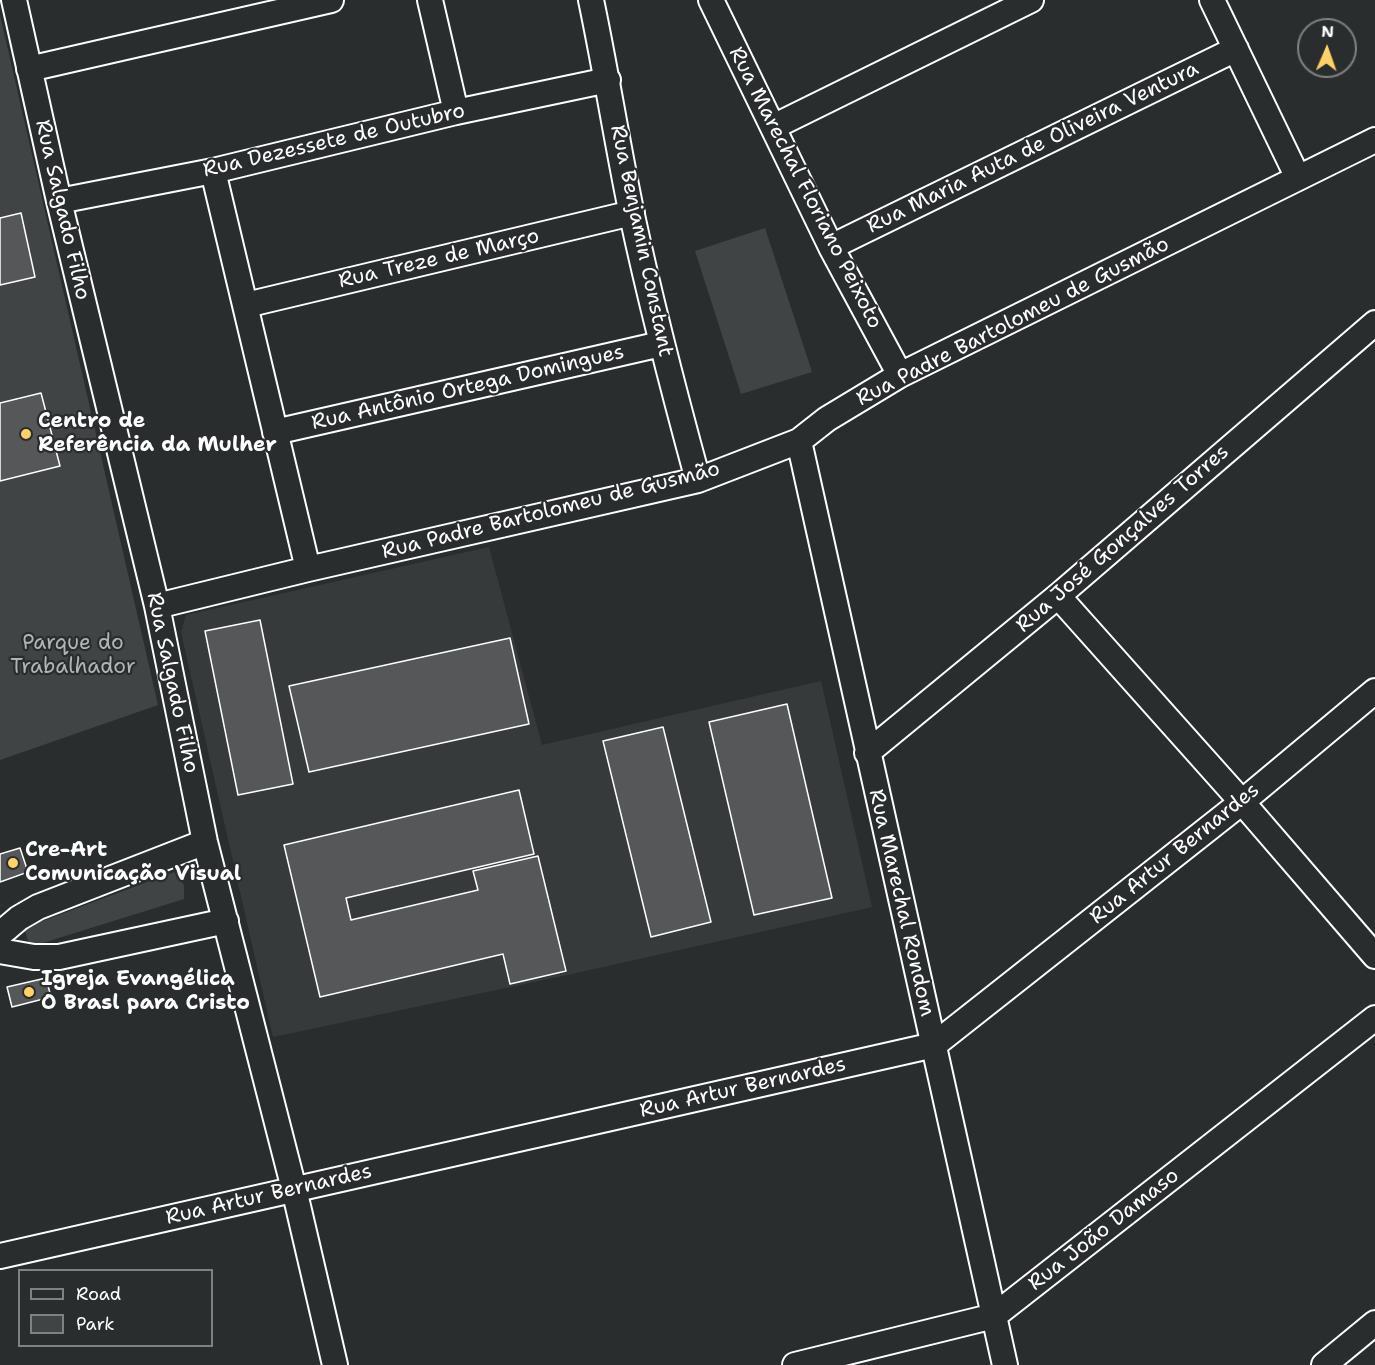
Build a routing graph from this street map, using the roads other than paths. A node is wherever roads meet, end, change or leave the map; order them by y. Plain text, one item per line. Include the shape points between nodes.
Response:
1 (14, 0) edge
2 (331, 0) edge
3 (430, 0) edge
4 (591, 0) edge
5 (1031, 0) edge
6 (1212, 0) edge
7 (713, 1) edge
8 (1236, 49) junction
9 (29, 69) junction
10 (608, 80) junction
11 (456, 112) junction
12 (773, 127) junction
13 (1375, 140) edge
14 (213, 171) junction
15 (1298, 178) junction
16 (59, 201) junction
17 (632, 213) junction
18 (831, 247) junction
19 (246, 305) junction
20 (1375, 322) edge
21 (662, 344) junction
22 (900, 375) junction
23 (275, 432) junction
24 (799, 441) junction
25 (698, 480) junction
26 (308, 569) junction
27 (1058, 597) junction
28 (157, 606) junction
29 (1375, 691) edge
30 (867, 753) junction
31 (1242, 802) junction
32 (206, 842) junction
33 (226, 921) junction
34 (0, 934) edge
35 (0, 951) edge
36 (1375, 956) edge
37 (1375, 1018) edge
38 (934, 1045) junction
39 (294, 1189) junction
40 (0, 1256) edge
41 (994, 1316) junction
42 (1375, 1323) edge
43 (335, 1365) edge
44 (795, 1365) edge
45 (1005, 1365) edge
46 (1324, 1365) edge

1 - 9 street, Rua Salgado Filho
2 - 9 street
3 - 11 street
4 - 10 street, Rua Benjamin Constant
5 - 12 street
6 - 8 street
7 - 12 street, Rua Marechal Floriano Peixoto
8 - 15 street
8 - 18 street, Rua Maria Auta de Oliveira Ventura
9 - 16 street, Rua Salgado Filho
10 - 11 street, Rua Dezessete de Outubro
10 - 17 street, Rua Benjamin Constant
11 - 14 street, Rua Dezessete de Outubro
12 - 18 street, Rua Marechal Floriano Peixoto
13 - 15 street, Rua Padre Bartolomeu de Gusmão
14 - 16 street, Rua Dezessete de Outubro
14 - 19 street
15 - 22 street, Rua Padre Bartolomeu de Gusmão
16 - 28 street, Rua Salgado Filho
17 - 19 street, Rua Treze de Março
17 - 21 street, Rua Benjamin Constant
18 - 22 street, Rua Marechal Floriano Peixoto
19 - 23 street
20 - 27 street, Rua José Gonçalves Torres
21 - 23 street, Rua Antônio Ortega Domingues
21 - 25 street, Rua Benjamin Constant
22 - 24 street, Rua Padre Bartolomeu de Gusmão via 827,419
23 - 26 street
24 - 25 street, Rua Padre Bartolomeu de Gusmão
24 - 30 street, Rua Marechal Rondom
25 - 26 street, Rua Padre Bartolomeu de Gusmão
26 - 28 street, Rua Padre Bartolomeu de Gusmão
27 - 30 street, Rua José Gonçalves Torres
27 - 31 street
28 - 32 street, Rua Salgado Filho
29 - 31 street, Rua Artur Bernardes
30 - 38 street, Rua Marechal Rondom
31 - 36 street
31 - 38 street, Rua Artur Bernardes
32 - 33 street, Rua Salgado Filho
32 - 34 street via 38,907
33 - 35 street via 59,957
33 - 39 street, Rua Salgado Filho
37 - 41 street, Rua João Damaso
38 - 39 street, Rua Artur Bernardes
38 - 41 street, Rua Marechal Rondom
39 - 40 street, Rua Artur Bernardes
39 - 43 street, Rua Salgado Filho
41 - 44 street, Rua João Damaso
41 - 45 street, Rua Marechal Rondom
42 - 46 street

